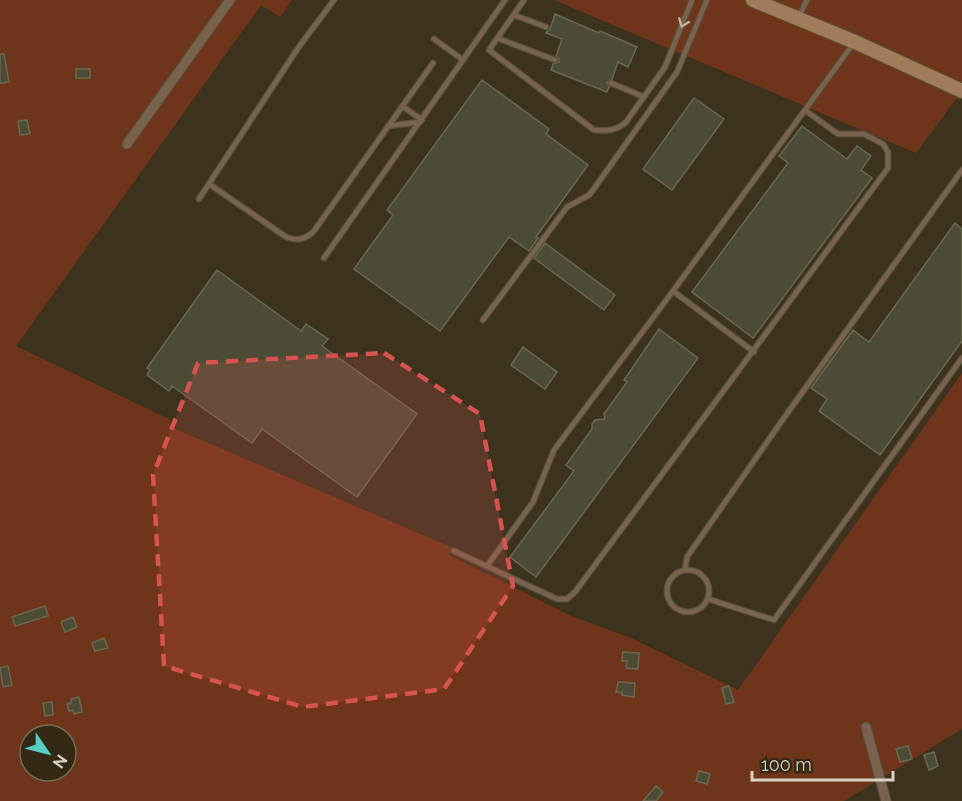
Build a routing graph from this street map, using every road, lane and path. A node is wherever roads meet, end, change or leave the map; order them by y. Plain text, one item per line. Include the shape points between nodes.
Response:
1 (230, 0) edge
2 (334, 0) edge
3 (506, 0) edge
4 (524, 0) edge
5 (692, 0) edge
6 (707, 0) edge
7 (753, 0) edge
8 (807, 0) edge
9 (514, 15) junction
10 (798, 19) junction
11 (546, 27) dead end
12 (497, 38) junction
13 (434, 39) dead end
14 (855, 42) junction
15 (463, 60) junction
16 (555, 60) dead end
17 (433, 63) dead end
18 (611, 83) dead end
19 (962, 91) edge
20 (644, 97) junction
21 (402, 106) junction
22 (806, 111) junction
23 (421, 121) junction
24 (388, 126) junction
25 (127, 144) dead end
26 (962, 170) edge
27 (209, 184) junction
28 (199, 199) dead end
29 (324, 258) dead end
30 (673, 291) junction
31 (483, 321) dead end
32 (754, 352) junction
33 (962, 358) edge
34 (454, 551) dead end
35 (487, 566) junction
36 (685, 570) junction
37 (708, 599) junction
38 (866, 727) dead end
39 (886, 801) edge

1 - 25 street
2 - 27 lane
3 - 15 lane
4 - 9 lane
5 -> 20 lane via 665,67
6 - 31 lane via 670,82 589,195 567,207
7 - 10 street
8 - 10 lane
9 - 11 lane
9 - 12 lane
10 - 14 street
12 - 16 lane
12 - 20 lane via 489,50 594,130 620,128
13 - 15 lane
14 - 19 street
14 - 22 lane
15 - 23 lane
17 - 21 lane
18 - 20 lane
21 - 23 lane
21 - 24 lane
22 - 30 lane
22 - 32 lane via 838,134 864,134 883,144 888,152 888,168
23 - 24 lane
23 - 29 lane
24 - 27 lane via 314,231 301,239 286,237
26 - 36 lane via 707,528 687,557
27 - 28 lane
30 - 32 lane
30 - 35 lane via 554,450 533,502
32 - 35 lane via 570,597 557,599
33 - 37 lane via 774,620
34 - 35 lane
36 - 37 lane via 696,571 705,578
36 - 37 lane via 667,586 673,606 683,612 695,611
38 - 39 street

